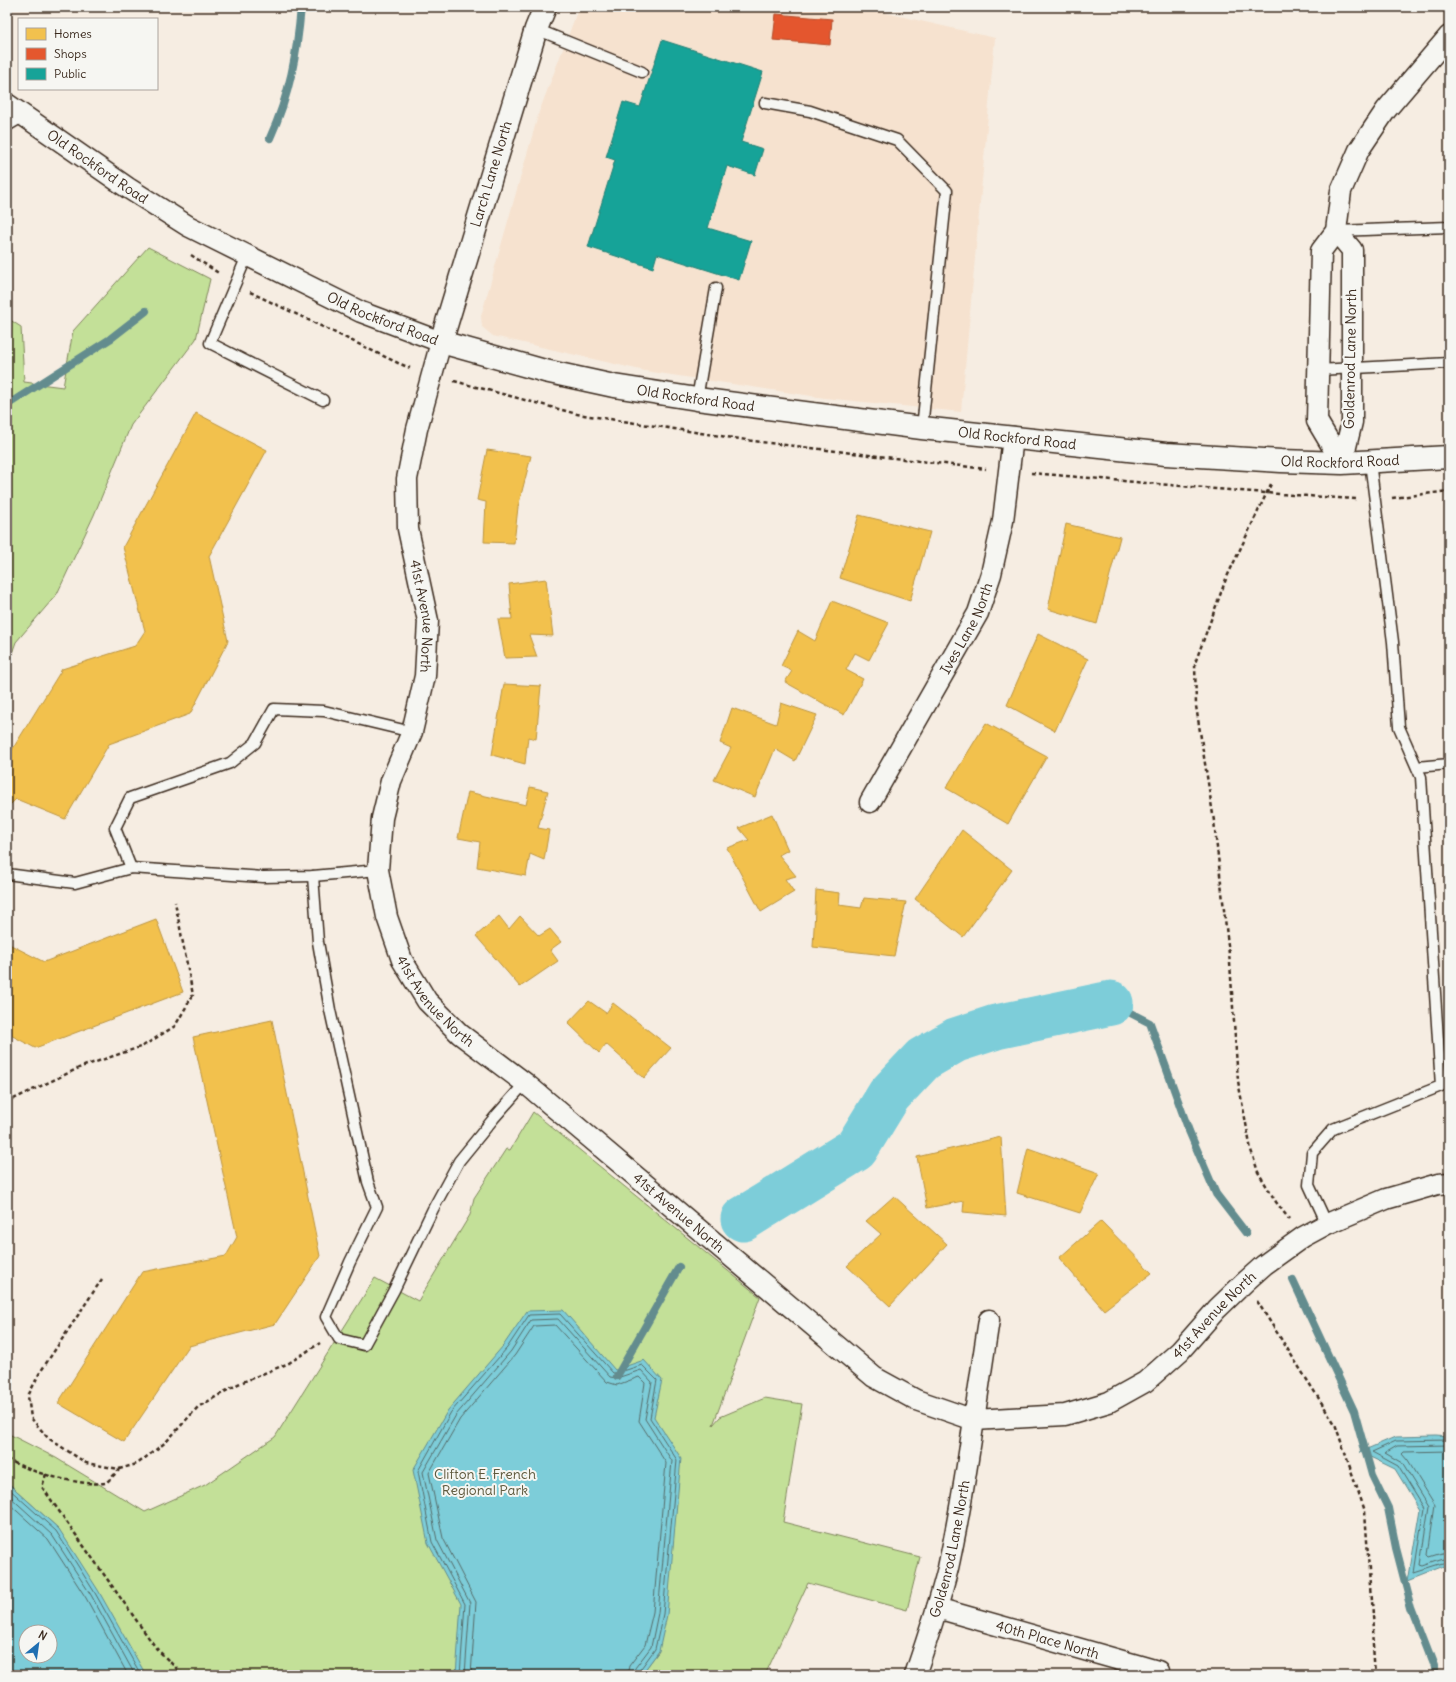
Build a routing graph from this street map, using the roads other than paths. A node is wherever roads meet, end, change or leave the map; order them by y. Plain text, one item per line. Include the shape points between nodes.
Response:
1 (545, 7) edge
2 (536, 29) junction
3 (1449, 36) edge
4 (642, 72) dead end
5 (765, 103) dead end
6 (7, 104) edge
7 (24, 116) junction
8 (7, 126) edge
9 (1449, 227) edge
10 (1336, 231) junction
11 (248, 256) junction
12 (716, 288) dead end
13 (441, 342) junction
14 (1449, 363) edge
15 (1352, 368) junction
16 (1318, 370) junction
17 (697, 399) junction
18 (323, 400) dead end
19 (922, 428) junction
20 (1013, 437) junction
21 (1449, 457) edge
22 (1370, 462) junction
23 (1342, 464) junction
24 (412, 732) junction
25 (1449, 764) edge
26 (1416, 767) junction
27 (870, 802) dead end
28 (131, 868) junction
29 (378, 870) junction
30 (7, 874) edge
31 (313, 876) junction
32 (525, 1083) junction
33 (1445, 1086) edge
34 (1449, 1183) edge
35 (1327, 1224) junction
36 (988, 1320) dead end
37 (974, 1420) junction
38 (937, 1608) junction
39 (1158, 1671) dead end
40 (915, 1675) edge

1 - 2 street, Larch Lane North
2 - 4 lane
2 - 13 street, Larch Lane North
3 - 10 street, Goldenrod Lane North via 1386,110 1359,150 1341,191
5 - 19 lane via 810,111 897,140 947,190
6 - 7 street, Old Rockford Road
7 - 8 lane
7 - 11 street, Old Rockford Road via 134,193 188,226
9 - 10 lane
10 - 15 street, Goldenrod Lane North via 1352,250
10 - 16 street, Goldenrod Lane North via 1321,251
11 - 13 street, Old Rockford Road via 361,312
11 - 18 lane via 210,343
12 - 17 lane
13 - 17 street, Old Rockford Road via 614,386
13 - 24 street, 41st Avenue North via 417,429 407,479 408,529 428,621 425,676
14 - 15 lane
15 - 16 lane
15 - 23 street, Goldenrod Lane North via 1352,422
16 - 23 street, Goldenrod Lane North via 1317,421
17 - 19 street, Old Rockford Road
19 - 20 street, Old Rockford Road
20 - 23 street, Old Rockford Road via 1166,454
20 - 27 street, Ives Lane North via 1003,521 991,574 978,613
21 - 22 street, Old Rockford Road
22 - 23 street, Old Rockford Road
22 - 26 lane via 1393,642 1399,726
24 - 28 lane via 324,711 274,708 255,743 230,763 130,798 115,828
24 - 29 street, 41st Avenue North via 391,781 382,818
25 - 26 lane
26 - 33 lane via 1421,777
28 - 30 lane via 75,883
28 - 31 lane via 263,877
29 - 31 lane
29 - 32 street, 41st Avenue North via 387,917 402,960 427,1001 460,1034
31 - 32 lane via 318,942 330,1010 368,1182 377,1207 326,1317 338,1339 364,1345 460,1161
32 - 37 street, 41st Avenue North via 874,1377 916,1400
33 - 35 lane via 1333,1129 1312,1153 1309,1185
34 - 35 street, 41st Avenue North via 1386,1199
35 - 37 street, 41st Avenue North via 1303,1237 1264,1265 1217,1309 1163,1367 1145,1382 1110,1402 1065,1415
36 - 37 street
37 - 38 street, Goldenrod Lane North via 948,1568
38 - 39 street, 40th Place North
38 - 40 street, Goldenrod Lane North

